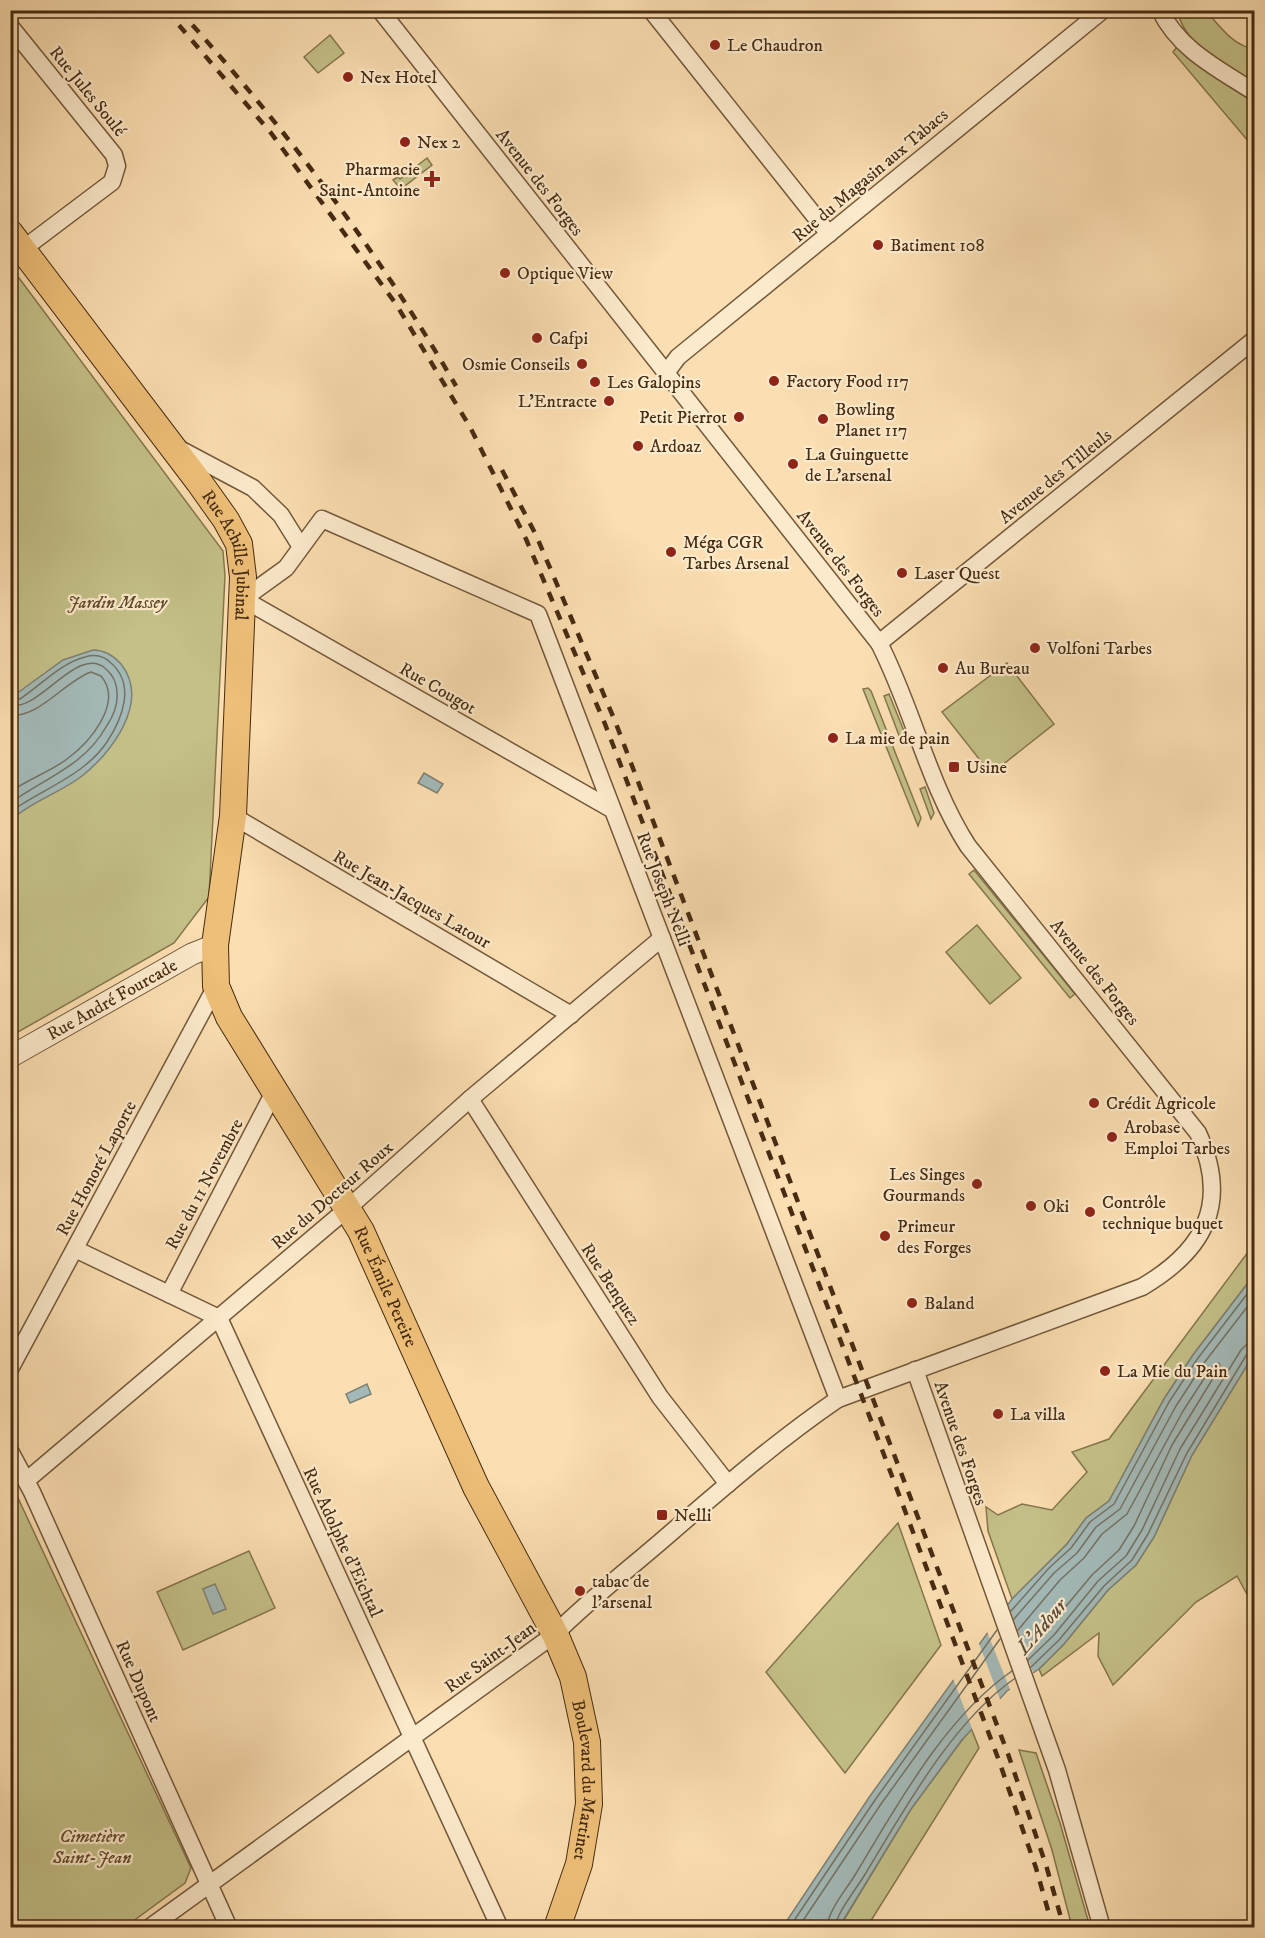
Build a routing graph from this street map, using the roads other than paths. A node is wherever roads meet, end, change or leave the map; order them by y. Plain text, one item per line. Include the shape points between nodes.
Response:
1 (380, 10) edge
2 (651, 10) edge
3 (1103, 10) edge
4 (1160, 10) edge
5 (10, 26) edge
6 (1254, 92) edge
7 (829, 234) junction
8 (17, 241) edge
9 (1254, 340) edge
10 (666, 373) junction
11 (168, 443) junction
12 (301, 548) junction
13 (243, 599) junction
14 (879, 643) junction
15 (613, 810) junction
16 (233, 816) junction
17 (662, 939) junction
18 (215, 945) junction
19 (216, 986) junction
20 (571, 1015) junction
21 (10, 1056) edge
22 (274, 1092) junction
23 (470, 1099) junction
24 (347, 1209) junction
25 (75, 1249) junction
26 (169, 1294) junction
27 (219, 1318) junction
28 (10, 1369) edge
29 (915, 1370) junction
30 (838, 1399) junction
31 (10, 1451) edge
32 (27, 1480) junction
33 (728, 1484) junction
34 (555, 1634) junction
35 (411, 1738) junction
36 (209, 1884) junction
37 (149, 1928) edge
38 (229, 1928) edge
39 (500, 1928) edge
40 (557, 1928) edge
41 (1102, 1928) edge

1 - 10 street, Avenue des Forges
2 - 7 street
3 - 7 street, Rue du Magasin aux Tabacs
4 - 6 street via 1190,50
5 - 8 street, Rue Jules Soulé via 114,155 117,166 112,182
7 - 10 street, Rue du Magasin aux Tabacs via 678,357
8 - 11 main road, Rue Achille Jubinal
9 - 14 street, Avenue des Tilleuls
10 - 14 street, Avenue des Forges
11 - 12 street via 253,488 280,515
11 - 13 main road, Rue Achille Jubinal via 226,520 239,544
12 - 13 street via 286,568
12 - 15 street, Rue Joseph Nelli via 322,519 538,614
13 - 15 street, Rue Cougot
13 - 16 main road, Rue Achille Jubinal
14 - 29 street, Avenue des Forges via 898,680 950,817 968,846 1198,1133 1208,1155 1212,1180 1210,1205 1194,1246 1161,1275 1142,1287
15 - 17 street, Rue Joseph Nelli
16 - 18 main road, Rue Achille Jubinal
16 - 20 street, Rue Jean-Jacques Latour
17 - 20 street, Rue du Docteur Roux
17 - 30 street, Rue Joseph Nelli
18 - 19 main road, Rue Émile Pereire
18 - 21 street, Rue André Fourcade via 192,954
19 - 22 main road, Rue Émile Pereire via 229,1017
19 - 25 street, Rue Honoré Laporte
20 - 23 street, Rue du Docteur Roux
22 - 24 main road, Rue Émile Pereire
22 - 26 street, Rue du 11 Novembre
23 - 24 street, Rue du Docteur Roux
23 - 33 street, Rue Benquez via 660,1397
24 - 27 street, Rue du Docteur Roux
24 - 34 main road, Rue Émile Pereire via 361,1231 476,1487
25 - 26 street
25 - 28 street, Rue Honoré Laporte
26 - 27 street
27 - 32 street, Rue du Docteur Roux
27 - 35 street, Rue Adolphe d'Eichtal
29 - 30 street, Rue Saint-Jean
29 - 41 street, Avenue des Forges via 1057,1770
30 - 33 street, Rue Saint-Jean
31 - 32 street, Rue Dupont
32 - 36 street, Rue Dupont
33 - 34 street, Rue Saint-Jean
34 - 35 street, Rue Saint-Jean
34 - 40 main road, Boulevard du Martinet via 573,1677 587,1742 589,1804 579,1864
35 - 36 street, Rue Saint-Jean
35 - 39 street, Rue Adolphe d'Eichtal
36 - 37 street, Rue Saint-Jean
36 - 38 street, Rue Dupont

